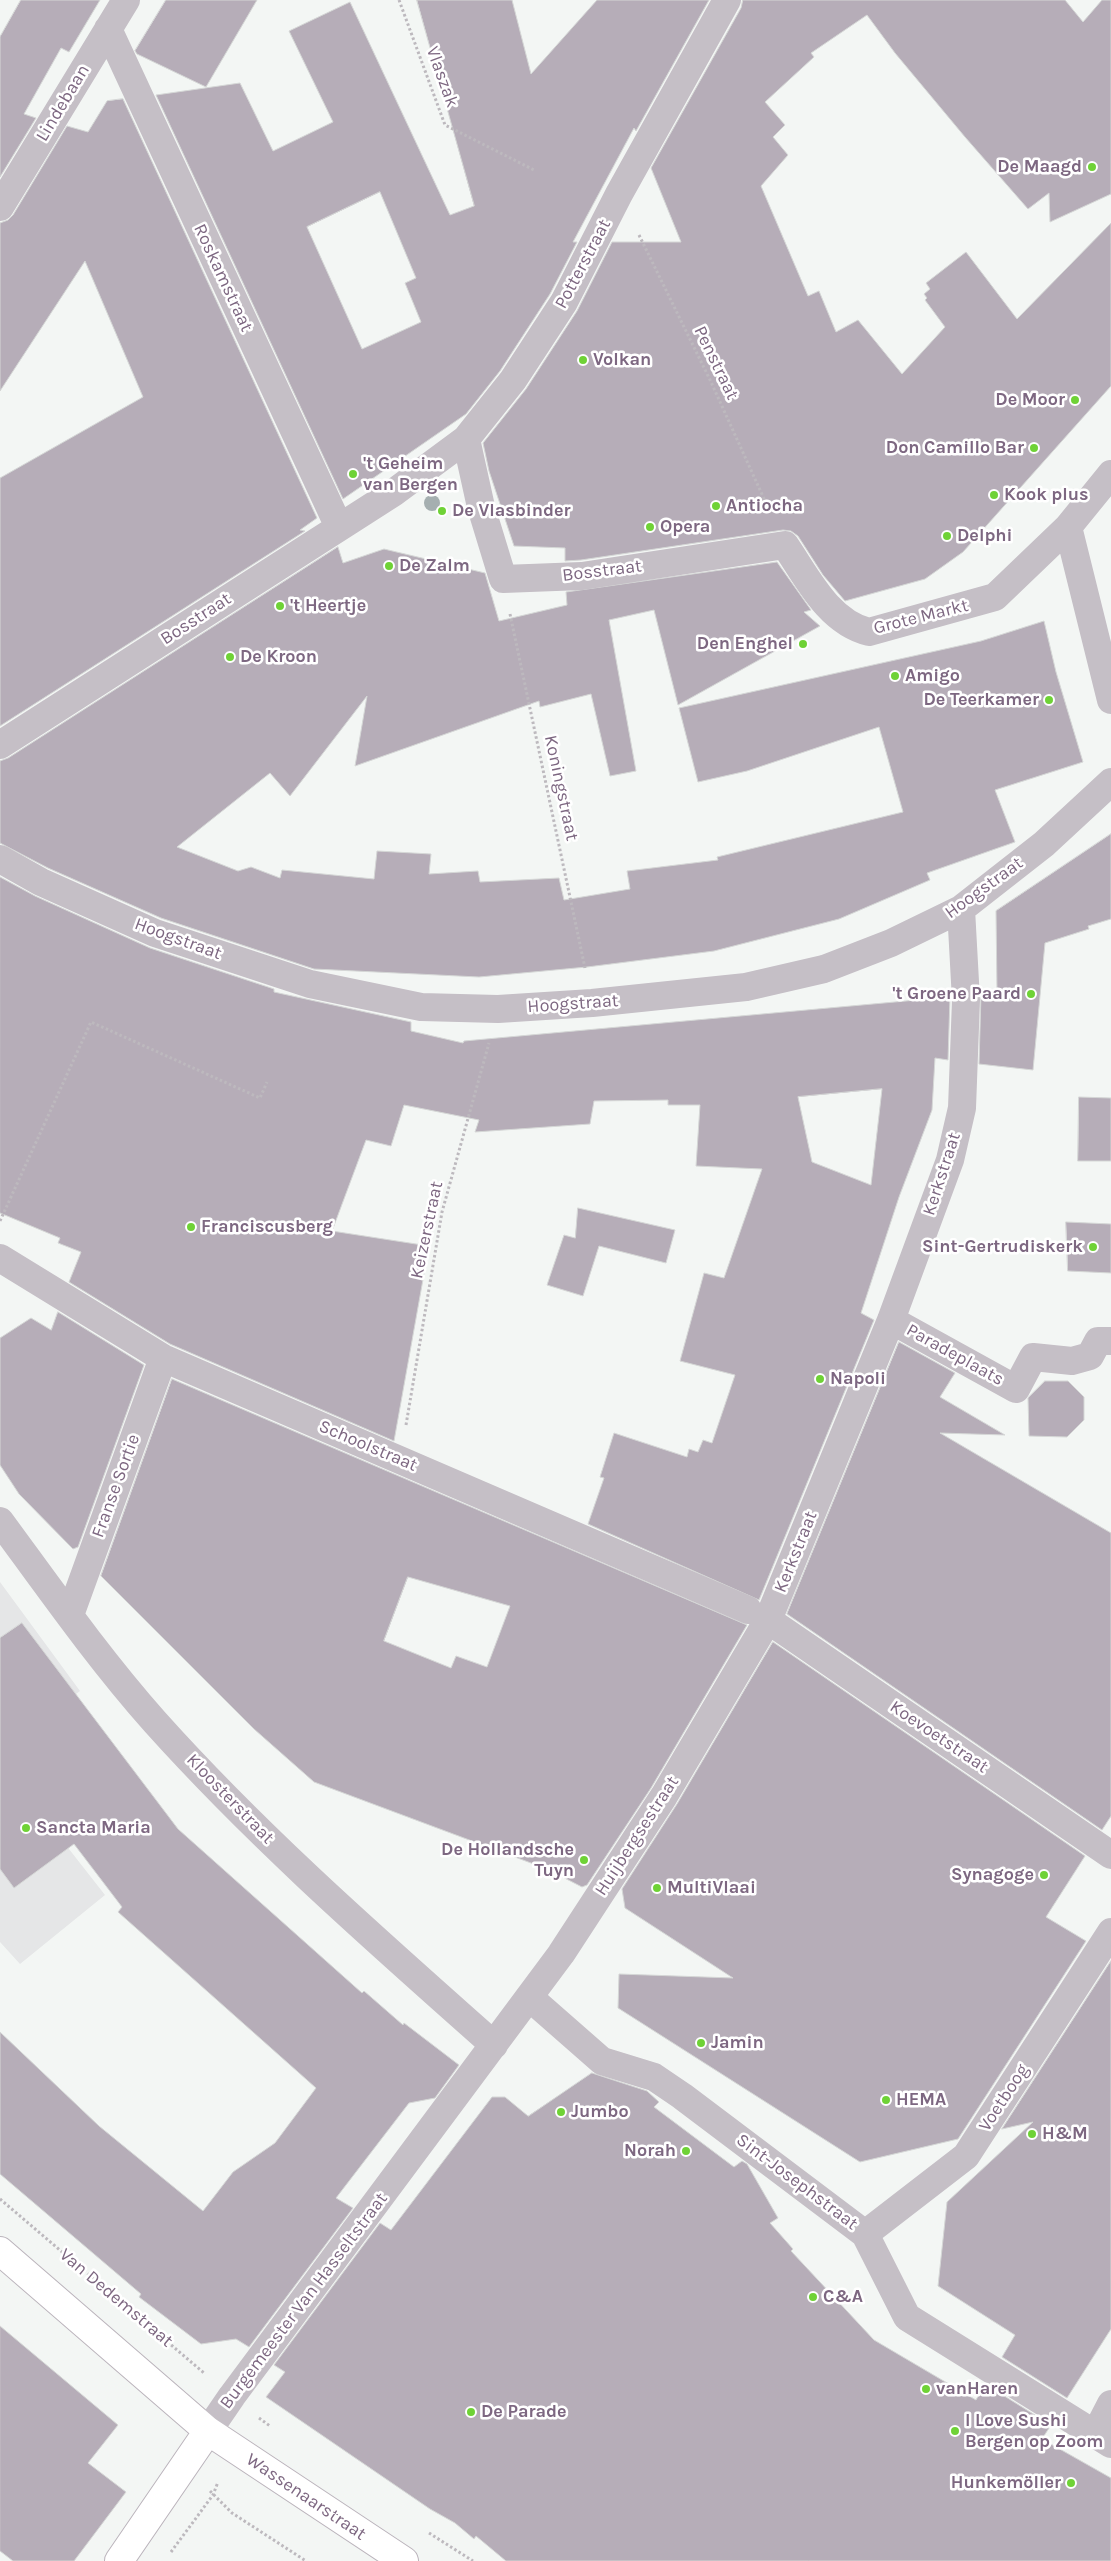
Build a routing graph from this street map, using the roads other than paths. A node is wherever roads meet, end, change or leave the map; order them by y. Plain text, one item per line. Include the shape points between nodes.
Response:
1 (126, 0) edge
2 (727, 0) edge
3 (108, 29) junction
4 (0, 207) edge
5 (466, 439) junction
6 (1111, 474) edge
7 (393, 493) joint
8 (338, 527) junction
9 (1068, 527) junction
10 (785, 545) joint
11 (1111, 700) edge
12 (0, 745) edge
13 (1111, 782) edge
14 (0, 859) edge
15 (961, 909) junction
16 (0, 1258) edge
17 (891, 1320) junction
18 (1111, 1341) edge
19 (163, 1358) junction
20 (0, 1521) edge
21 (70, 1615) junction
22 (758, 1615) junction
23 (1111, 1855) edge
24 (1111, 1932) edge
25 (529, 1996) junction
26 (494, 2045) junction
27 (865, 2234) junction
28 (0, 2251) edge
29 (1111, 2404) edge
30 (208, 2431) junction
31 (1103, 2440) edge
32 (119, 2561) edge
33 (404, 2561) edge

1 - 3 street, Lindebaan
2 - 5 street, Potterstraat via 619,194 564,302 513,380
3 - 4 street, Lindebaan
3 - 8 street, Roskamstraat
5 - 7 street, Potterstraat
5 - 10 street, Bosstraat via 481,506 503,579 582,576
6 - 9 street, Grote Markt
7 - 8 street, Bosstraat
8 - 12 street, Bosstraat
9 - 10 street, Grote Markt via 995,597 869,632 858,630 832,613
9 - 11 street
13 - 15 street, Hoogstraat via 1044,844
14 - 15 street, Hoogstraat via 41,882 154,933 310,984 421,1007 498,1009 746,987 824,969 891,943
15 - 17 street, Kerkstraat via 966,1000 962,1108 950,1160
16 - 19 street, Schoolstraat
17 - 18 street, Paradeplaats via 1016,1389 1033,1357 1072,1361 1090,1356 1098,1341
17 - 22 street, Kerkstraat
19 - 21 street, Franse Sortie
19 - 22 street, Schoolstraat
20 - 21 street, Kloosterstraat
21 - 26 street, Kloosterstraat via 154,1721 244,1816 338,1906
22 - 23 street, Koevoetstraat
22 - 25 street, Huijbergsestraat via 664,1796 561,1954
24 - 27 street, Voetboog via 966,2156
25 - 26 street, Huijbergsestraat
25 - 27 street, Sint-Josephstraat via 602,2061 654,2077
26 - 30 street, Burgemeester Van Hasseltstraat
27 - 31 street, Sint-Josephstraat via 907,2316
28 - 30 street
29 - 31 street
30 - 32 street, Burgemeester Van Hasseltstraat
30 - 33 street, Wassenaarstraat

